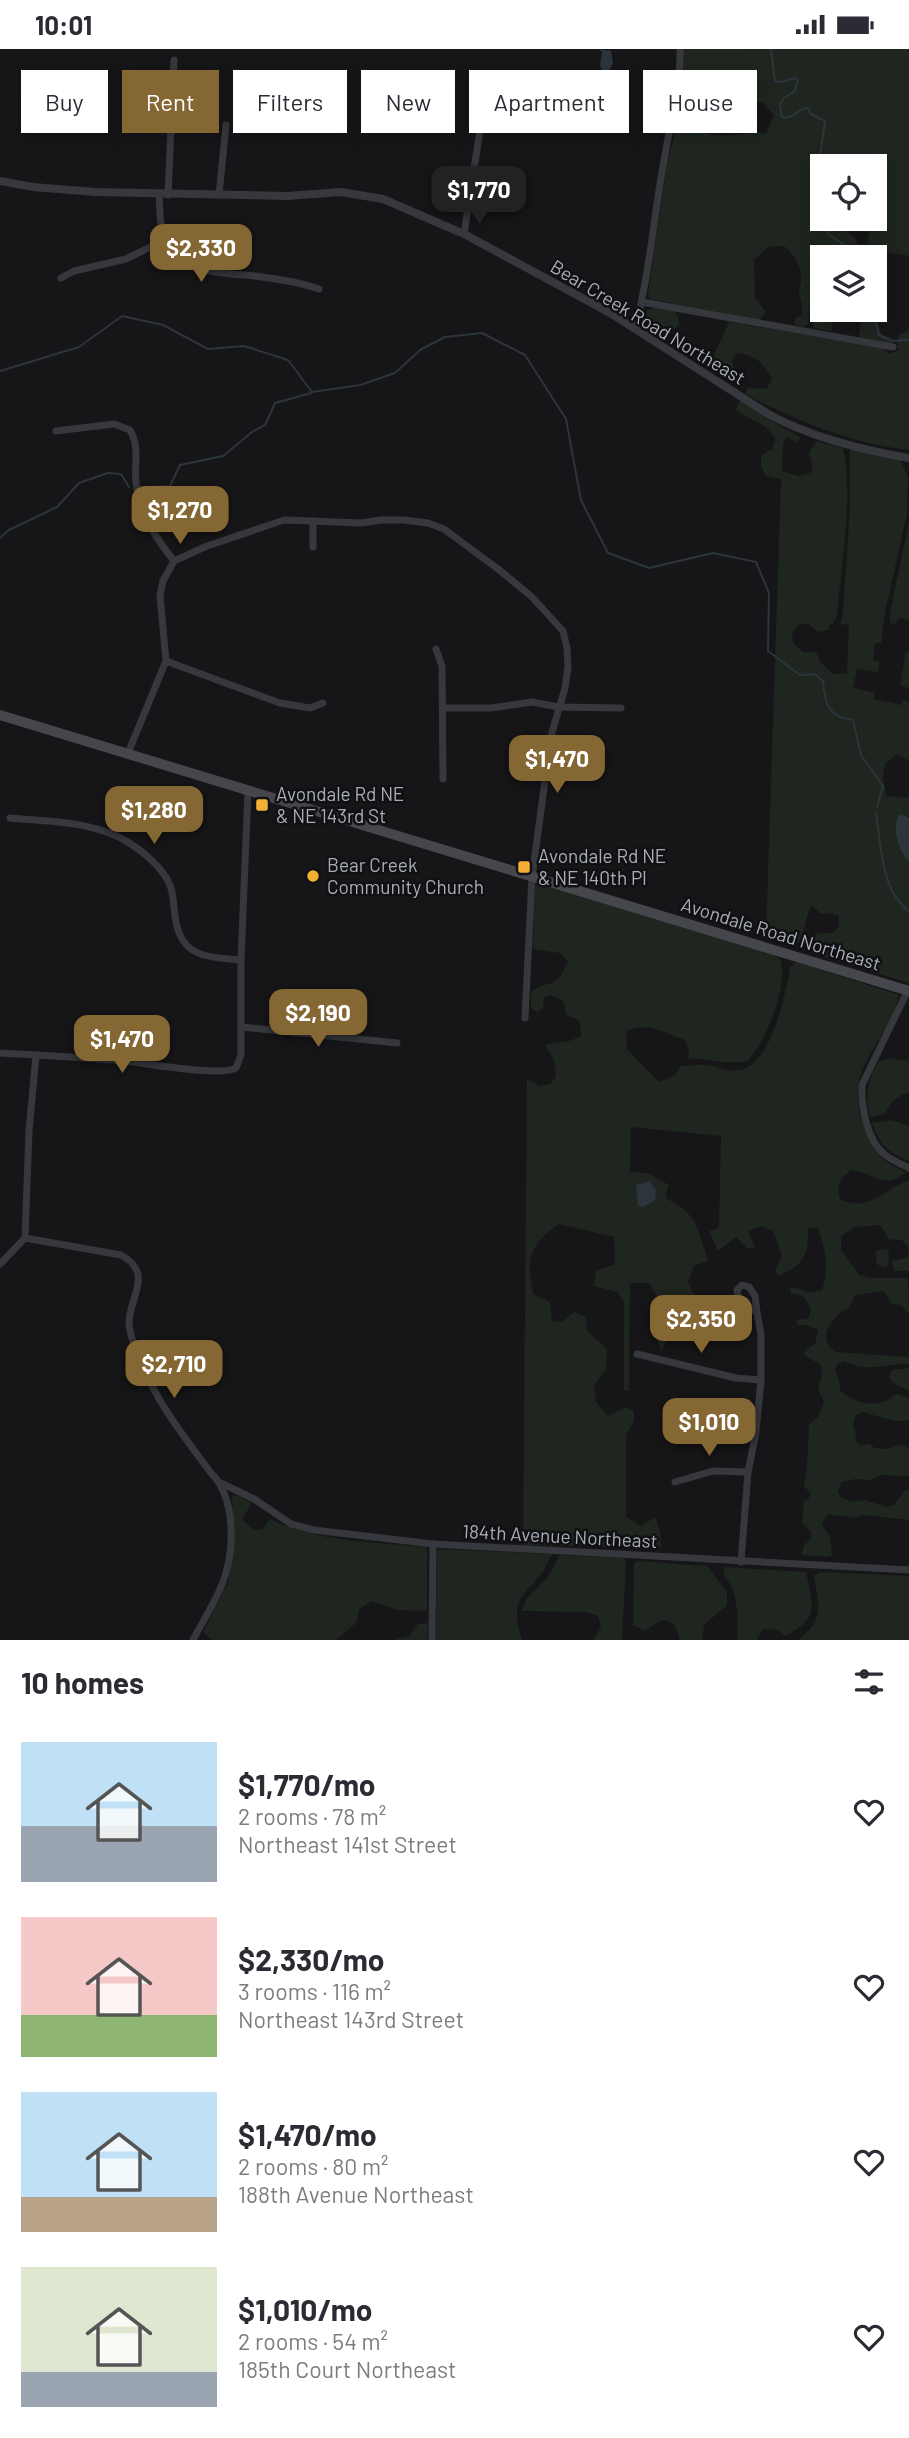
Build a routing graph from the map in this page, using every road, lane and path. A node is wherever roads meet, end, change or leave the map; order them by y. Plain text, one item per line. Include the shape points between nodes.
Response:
1 (680, 49) edge
2 (174, 61) dead end
3 (226, 125) dead end
4 (480, 133) edge
5 (0, 183) edge
6 (164, 195) junction
7 (219, 195) junction
8 (464, 234) junction
9 (164, 240) junction
10 (61, 278) dead end
11 (319, 289) dead end
12 (642, 302) junction
13 (635, 329) junction
14 (892, 347) dead end
15 (55, 431) dead end
16 (909, 458) edge
17 (313, 521) junction
18 (313, 547) dead end
19 (174, 561) junction
20 (436, 649) dead end
21 (166, 660) junction
22 (323, 703) dead end
23 (558, 707) junction
24 (443, 708) junction
25 (621, 708) dead end
26 (0, 715) edge
27 (128, 753) junction
28 (443, 779) dead end
29 (248, 791) junction
30 (10, 818) dead end
31 (532, 877) junction
32 (241, 960) junction
33 (909, 990) edge
34 (525, 1019) dead end
35 (242, 1027) junction
36 (397, 1043) dead end
37 (0, 1053) edge
38 (36, 1055) junction
39 (909, 1168) edge
40 (24, 1238) junction
41 (0, 1264) edge
42 (757, 1312) dead end
43 (637, 1354) dead end
44 (761, 1380) junction
45 (748, 1472) junction
46 (675, 1482) dead end
47 (221, 1483) junction
48 (433, 1544) junction
49 (741, 1562) junction
50 (909, 1570) edge
51 (192, 1640) edge
52 (432, 1640) edge

1 - 12 street via 677,101
2 - 6 street
3 - 7 street
4 - 8 street
5 - 6 street, Bear Creek Road Northeast
6 - 7 street, Bear Creek Road Northeast
6 - 9 street via 160,220
7 - 8 street, Bear Creek Road Northeast via 353,192 383,199
8 - 13 street, Bear Creek Road Northeast
9 - 10 street via 126,258
9 - 11 street via 197,268
12 - 13 street
12 - 14 street
13 - 16 street, Bear Creek Road Northeast via 793,428
15 - 19 street via 114,424 130,430 136,446 141,508 153,535
17 - 18 street
17 - 19 street via 285,520
17 - 23 street via 428,523 470,547 531,596 563,631 568,667
19 - 21 street via 160,596
20 - 24 street via 442,666
21 - 22 street via 280,703 310,708
21 - 27 street
23 - 24 street via 532,702
23 - 25 street
23 - 31 street
24 - 28 street
26 - 27 main road, Avondale Road Northeast
27 - 29 main road, Avondale Road Northeast
29 - 31 main road, Avondale Road Northeast
29 - 32 street
30 - 32 street via 93,827 131,844 169,883 176,928 183,942 201,956
31 - 33 main road, Avondale Road Northeast
31 - 34 street
32 - 35 street
33 - 39 street via 862,1085 861,1096 883,1154
35 - 36 street
35 - 38 street via 242,1055 236,1068 224,1072
37 - 38 street
38 - 40 street
40 - 41 street
40 - 47 street via 130,1260 139,1278 129,1325 137,1352 160,1403
42 - 44 street
43 - 44 street
44 - 45 street
45 - 46 street via 713,1471
45 - 49 street
47 - 48 street, 184th Avenue Northeast via 291,1524
47 - 51 street via 230,1517 229,1553 222,1585
48 - 49 street, 184th Avenue Northeast
48 - 52 street
49 - 50 street, 184th Avenue Northeast

